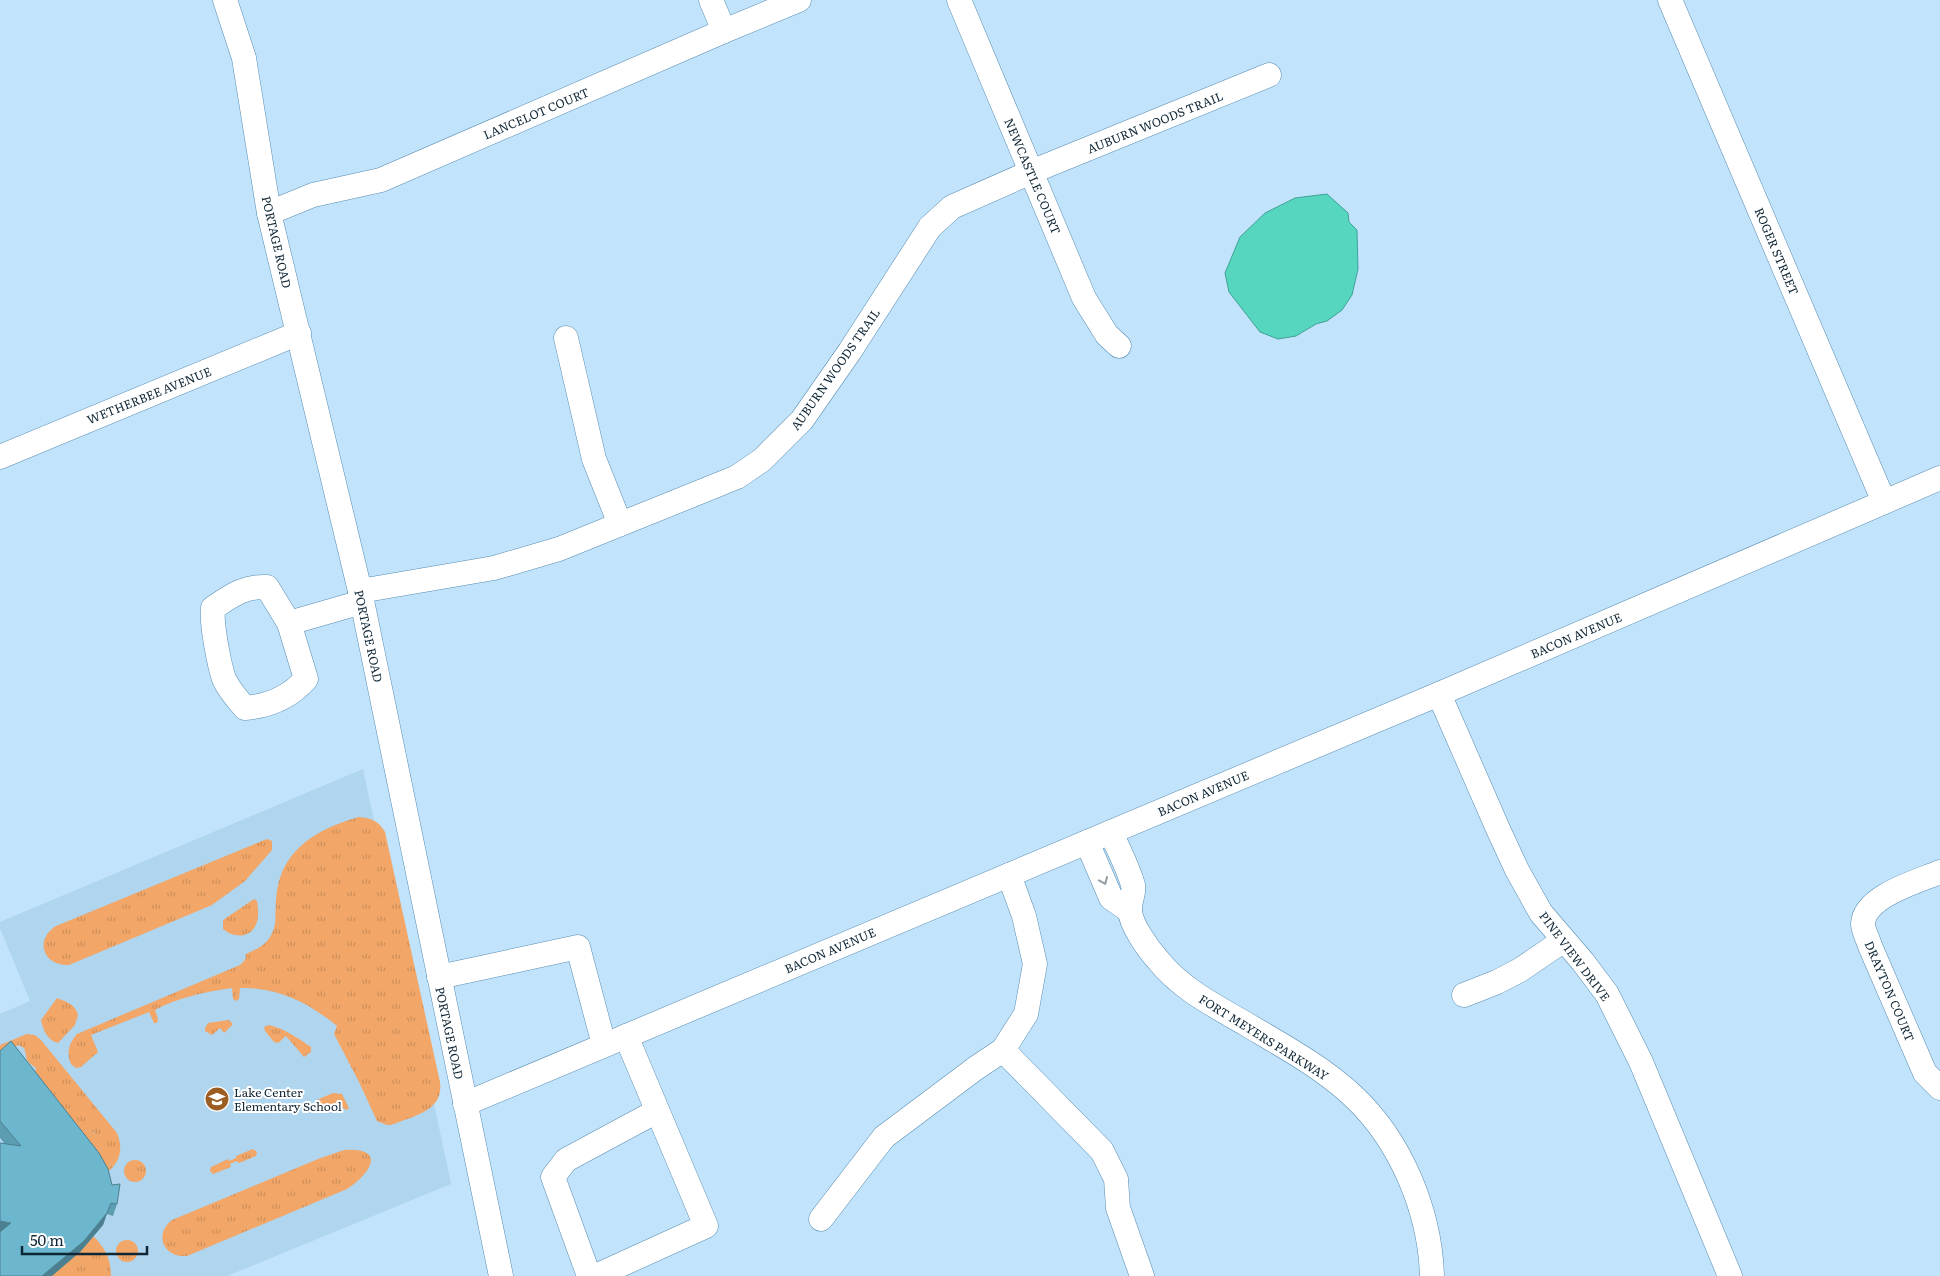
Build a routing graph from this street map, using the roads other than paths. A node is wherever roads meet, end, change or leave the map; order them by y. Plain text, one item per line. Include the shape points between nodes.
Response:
1 (225, 0) edge
2 (712, 0) edge
3 (799, 0) edge
4 (958, 0) edge
5 (1670, 0) edge
6 (724, 30) junction
7 (1269, 75) dead end
8 (1031, 172) junction
9 (269, 213) junction
10 (298, 333) junction
11 (566, 338) dead end
12 (1119, 346) dead end
13 (0, 456) edge
14 (1940, 478) edge
15 (1884, 502) junction
16 (620, 524) junction
17 (361, 596) junction
18 (289, 623) junction
19 (1439, 694) junction
20 (1111, 832) junction
21 (1087, 842) junction
22 (1940, 872) edge
23 (1008, 875) junction
24 (1130, 912) junction
25 (1564, 940) junction
26 (439, 978) junction
27 (1464, 995) dead end
28 (626, 1036) junction
29 (604, 1045) junction
30 (1003, 1050) junction
31 (1940, 1088) edge
32 (465, 1104) junction
33 (657, 1111) junction
34 (821, 1219) dead end
35 (501, 1276) edge
36 (589, 1276) edge
37 (596, 1276) edge
38 (1142, 1276) edge
39 (1432, 1276) edge
40 (1730, 1276) edge

1 - 9 street, PORTAGE ROAD via 244,58
2 - 6 street
3 - 6 street, LANCELOT COURT
4 - 8 street, NEWCASTLE COURT
5 - 15 street, ROGER STREET
6 - 9 street, LANCELOT COURT via 381,180 313,195
7 - 8 street, AUBURN WOODS TRAIL
8 - 12 street, NEWCASTLE COURT via 1084,298 1107,335
8 - 16 street, AUBURN WOODS TRAIL via 952,207 930,227 802,420 762,460 736,477
9 - 10 street, PORTAGE ROAD
10 - 13 street, WETHERBEE AVENUE
10 - 17 street, PORTAGE ROAD
11 - 16 street via 594,459
14 - 15 street, BACON AVENUE
15 - 19 street, BACON AVENUE
16 - 17 street, AUBURN WOODS TRAIL via 559,549 494,568
17 - 18 street, AUBURN WOODS TRAIL
17 - 26 street, PORTAGE ROAD
18 - 18 street via 267,587 254,587 232,595 213,608 211,619 224,679 233,696 245,708 277,701 296,690 306,678
19 - 20 street, BACON AVENUE
19 - 25 street, PINE VIEW DRIVE via 1517,870 1542,913
20 - 21 street, BACON AVENUE
20 - 24 street via 1133,886
21 - 23 street, BACON AVENUE
21 -> 24 street, FORT MEYERS PARKWAY via 1111,898
22 - 31 street, DRAYTON COURT via 1875,902 1863,924 1925,1073
23 - 28 street, BACON AVENUE
23 - 30 street via 1024,916 1035,964 1026,1014
24 - 39 street, FORT MEYERS PARKWAY via 1140,935 1158,961 1189,990 1314,1066 1353,1096 1377,1122 1416,1194 1428,1234
25 - 27 street via 1520,970
25 - 40 street, PINE VIEW DRIVE via 1607,994 1641,1062
26 - 29 street via 578,947
26 - 32 street, PORTAGE ROAD
28 - 29 street, BACON AVENUE
28 - 33 street
29 - 32 street, BACON AVENUE
30 - 34 street via 884,1137
30 - 38 street via 1102,1151 1116,1179 1118,1208
32 - 35 street, PORTAGE ROAD
33 - 36 street via 566,1160 553,1177
33 - 37 street via 706,1226

